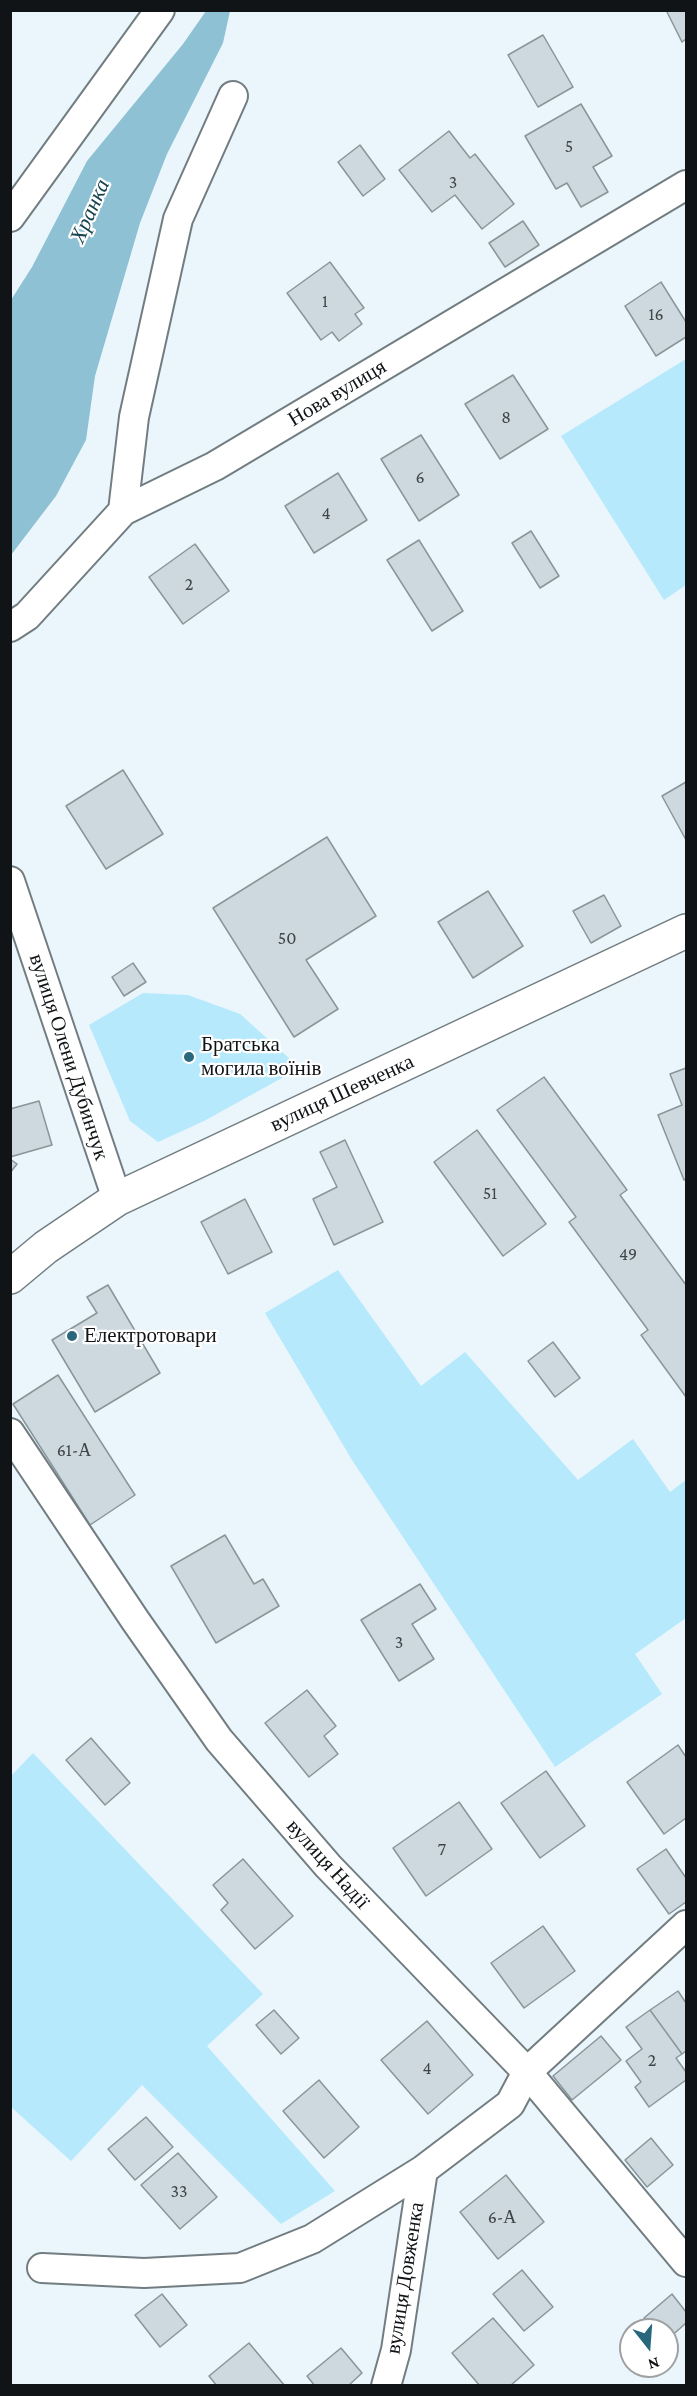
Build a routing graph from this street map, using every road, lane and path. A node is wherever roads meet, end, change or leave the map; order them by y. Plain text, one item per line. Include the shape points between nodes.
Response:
1 (160, 10) edge
2 (233, 96) dead end
3 (687, 185) edge
4 (10, 217) edge
5 (123, 511) junction
6 (10, 627) edge
7 (10, 881) edge
8 (687, 931) edge
9 (117, 1199) junction
10 (10, 1277) edge
11 (10, 1433) edge
12 (687, 1925) edge
13 (527, 2072) junction
14 (423, 2170) junction
15 (687, 2262) edge
16 (42, 2268) dead end
17 (386, 2385) edge

1 - 4 street
2 - 5 street via 178,219 134,417
3 - 5 street, Нова вулиця via 215,466
5 - 6 street, Нова вулиця via 27,616
7 - 9 street, вулиця Олени Дубинчук
8 - 9 main road, вулиця Шевченка
9 - 10 main road, вулиця Шевченка via 46,1247
11 - 13 street, вулиця Надії via 219,1740 328,1866
12 - 13 street
13 - 14 street via 510,2104
13 - 15 street, вулиця Надії
14 - 16 street via 312,2239 240,2268 144,2273
14 - 17 street, вулиця Довженка via 396,2350

